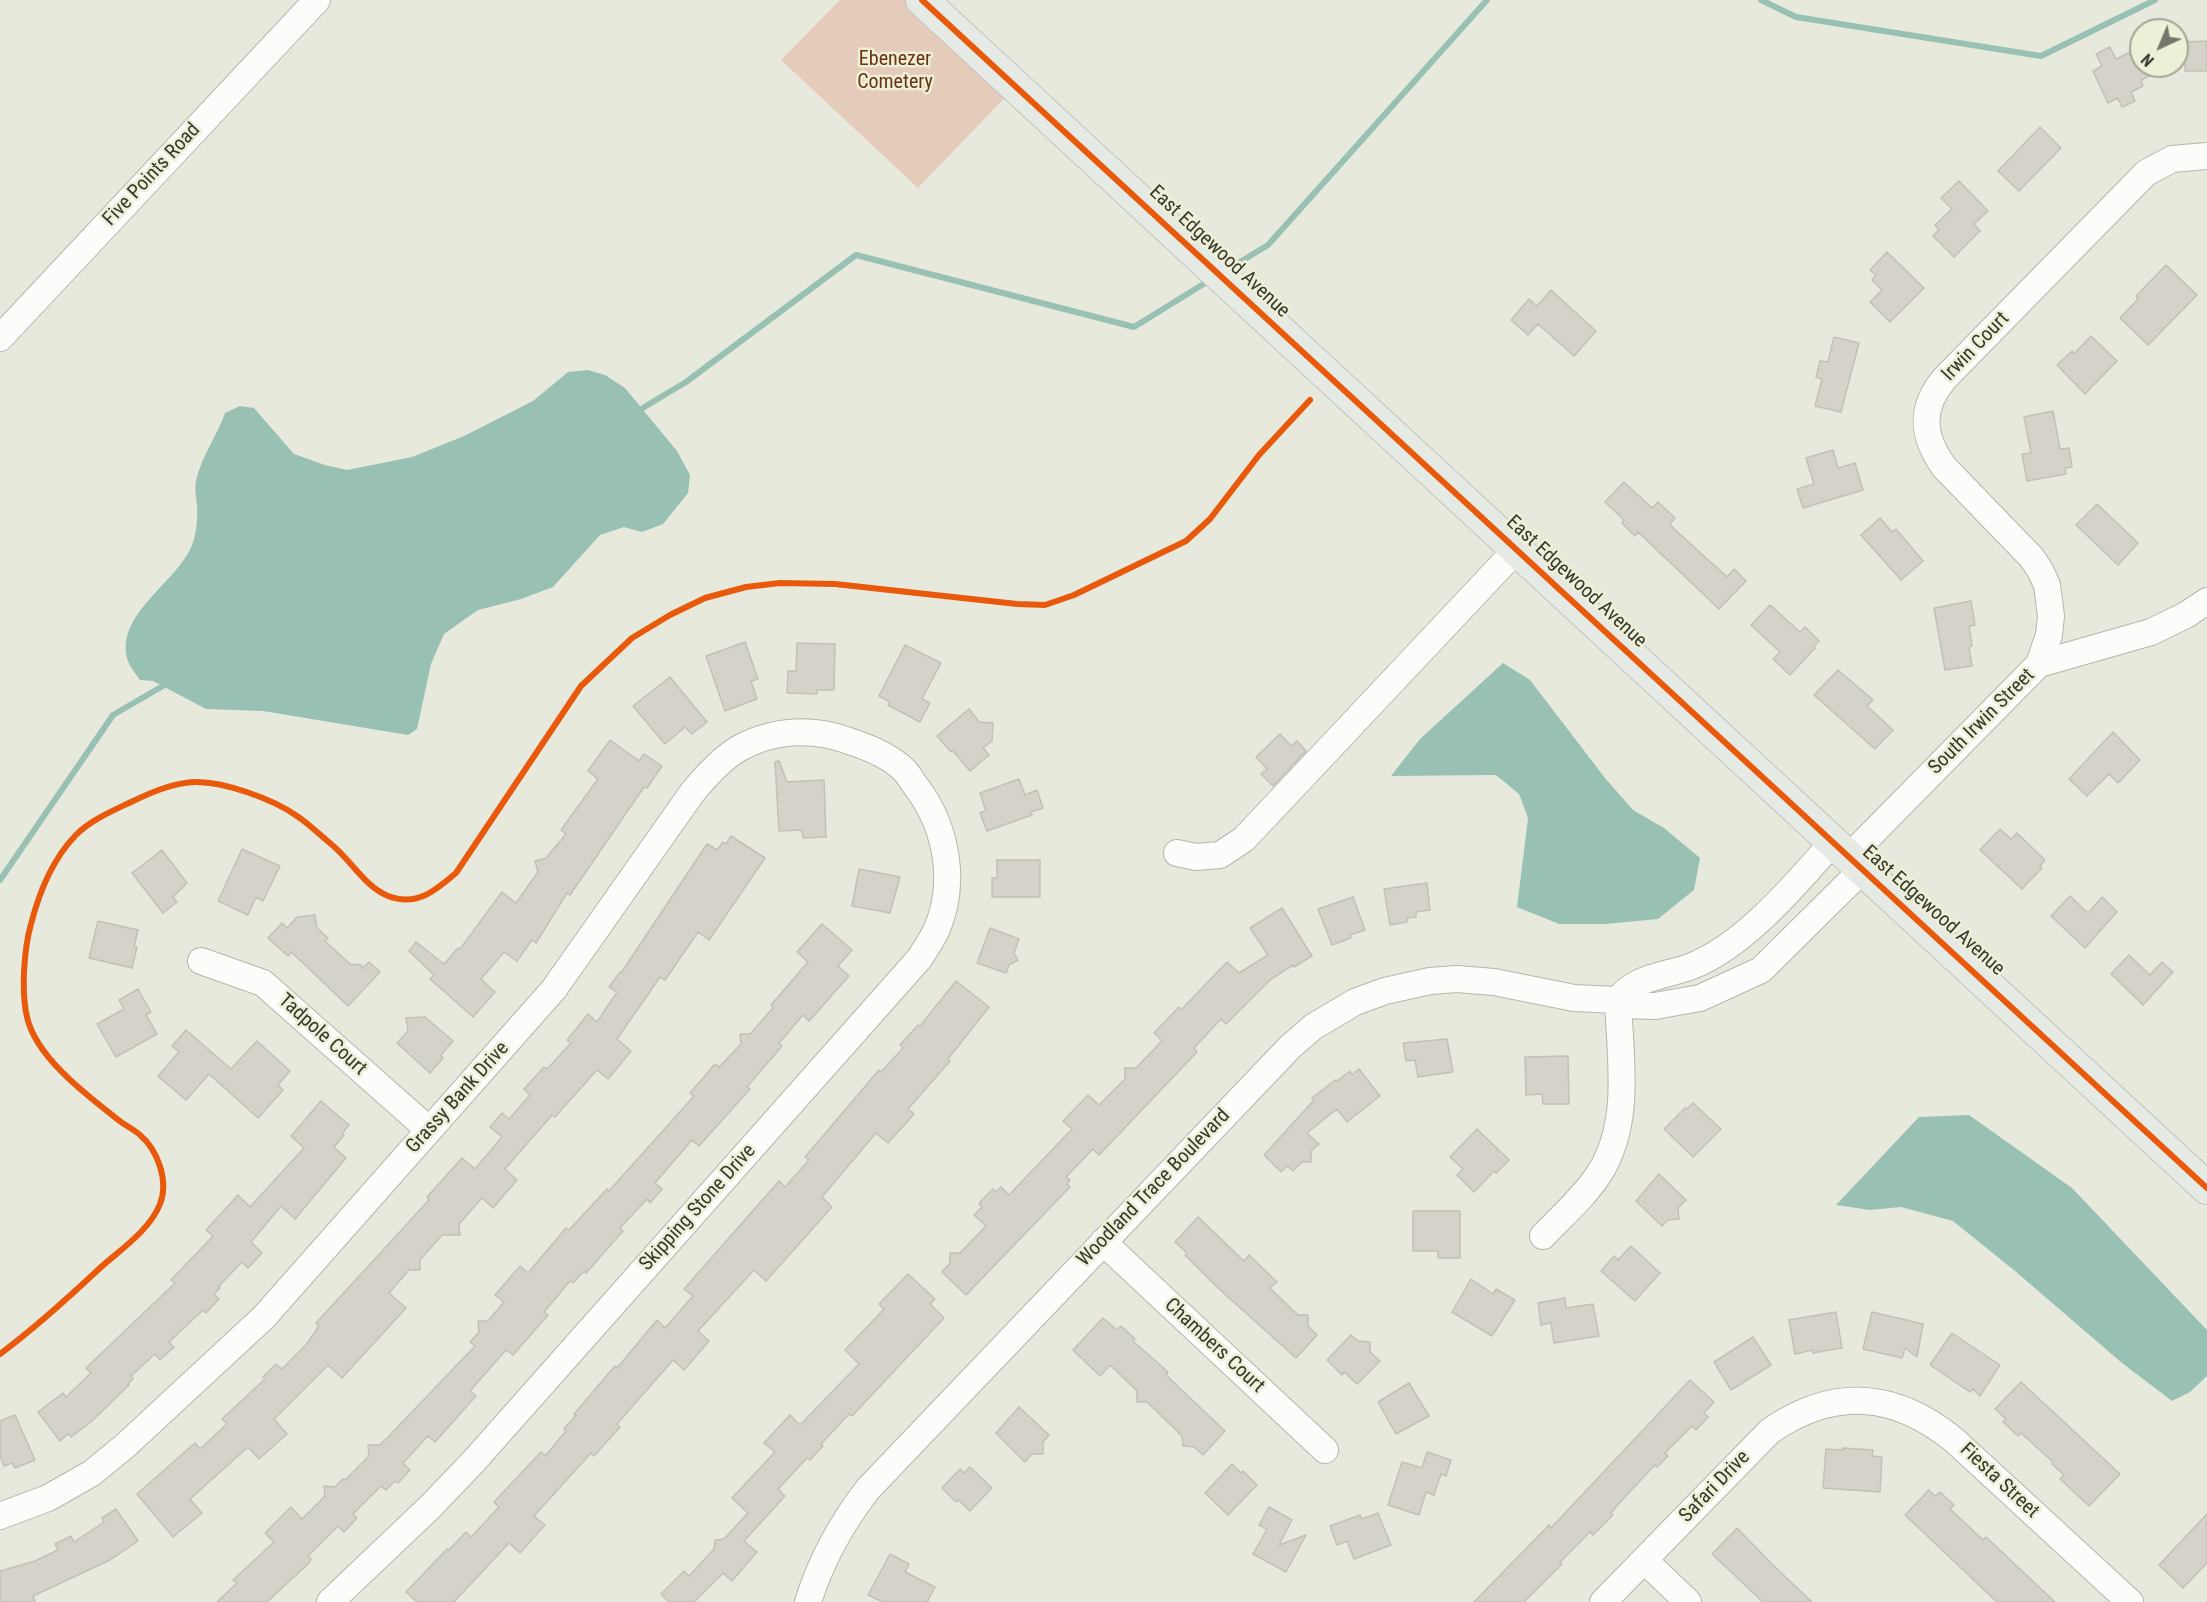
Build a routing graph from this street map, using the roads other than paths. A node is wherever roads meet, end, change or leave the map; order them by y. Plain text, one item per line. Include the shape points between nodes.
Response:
1 (922, 0) edge
2 (307, 3) edge
3 (2207, 156) edge
4 (0, 338) edge
5 (1517, 549) junction
6 (2207, 601) edge
7 (2039, 664) junction
8 (904, 770) joint
9 (1177, 853) dead end
10 (1848, 856) junction
11 (201, 961) dead end
12 (1618, 1000) junction
13 (429, 1130) junction
14 (2207, 1188) edge
15 (1544, 1236) dead end
16 (1102, 1242) junction
17 (1846, 1402) joint
18 (1325, 1450) dead end
19 (0, 1516) edge
20 (1644, 1560) junction
21 (330, 1602) edge
22 (808, 1602) edge
23 (1603, 1602) edge
24 (1688, 1602) edge
25 (2130, 1602) edge

1 - 5 main road, East Edgewood Avenue
2 - 4 street, Five Points Road
3 - 7 street, Irwin Court via 2172,159 2146,173 1945,378 1930,403 1926,423 1933,451 2032,558 2047,585 2051,616
5 - 9 street via 1244,839 1220,855 1197,857
5 - 10 main road, East Edgewood Avenue
6 - 7 street, South Irwin Street via 2151,632
7 - 10 street, South Irwin Street
8 - 13 street, Grassy Bank Drive via 873,750 835,735 797,731 768,736 738,749 692,793 554,989
8 - 21 street, Skipping Stone Drive via 928,803 940,830 946,860 944,908 936,932 919,959 474,1461
10 - 12 street via 1787,894 1750,928 1693,966 1646,980 1624,992
10 - 12 street, Woodland Trace Boulevard via 1790,944 1761,970 1700,998 1656,1006 1625,1005
10 - 14 main road, East Edgewood Avenue
11 - 13 street, Tadpole Court via 263,983
12 - 15 street via 1621,1111 1613,1146 1589,1187
12 - 16 street, Woodland Trace Boulevard via 1574,998 1457,979 1404,985 1355,1002 1290,1047
13 - 19 street, Grassy Bank Drive via 264,1317 126,1445 92,1473 48,1498
16 - 18 street, Chambers Court
16 - 22 street, Woodland Trace Boulevard via 868,1489 835,1537
17 - 20 street, Safari Drive via 1806,1411 1770,1431
17 - 25 street, Fiesta Street via 1879,1402 1933,1423
20 - 23 street, Safari Drive
20 - 24 street

